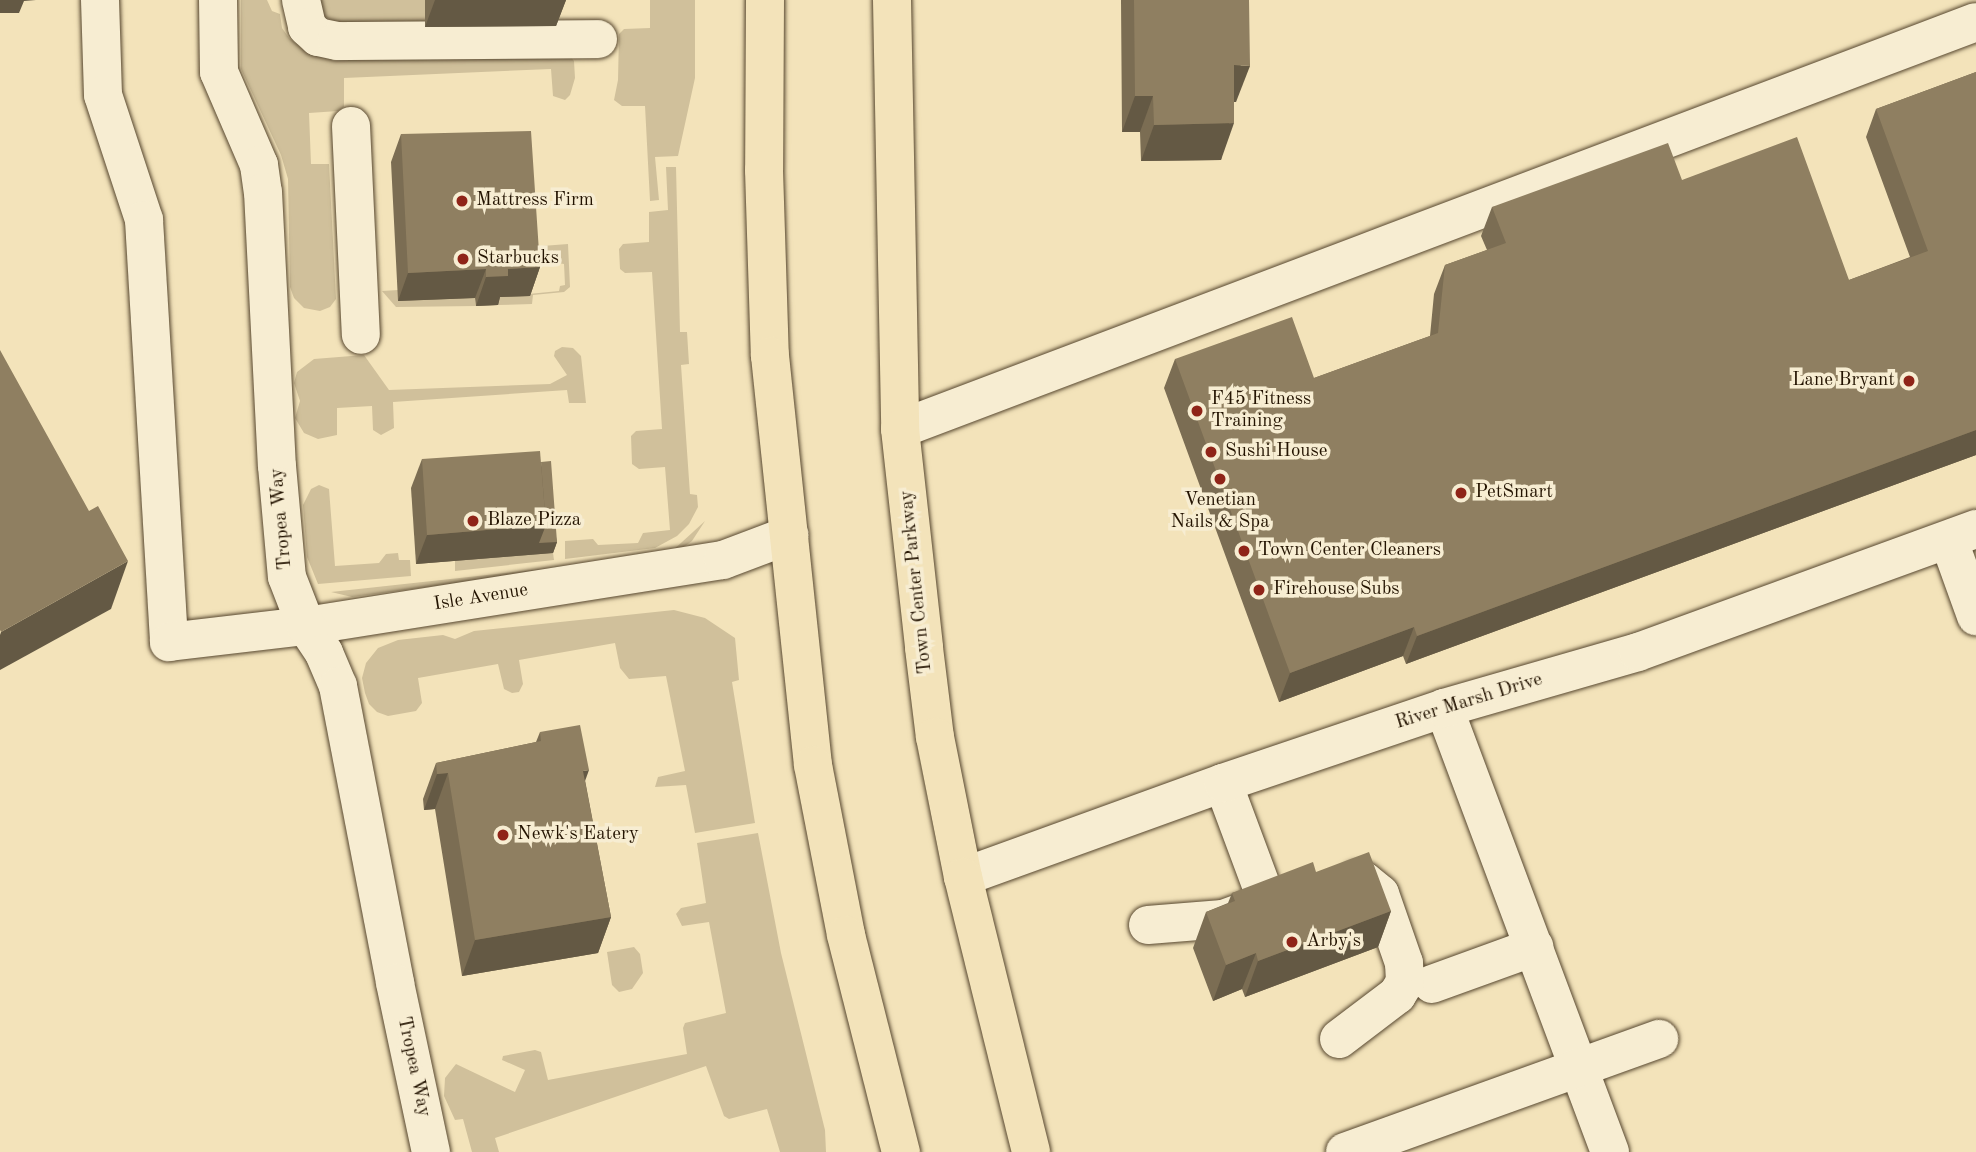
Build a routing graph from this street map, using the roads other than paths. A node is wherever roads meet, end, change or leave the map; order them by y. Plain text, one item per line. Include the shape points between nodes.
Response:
1 (100, 0) edge
2 (218, 0) edge
3 (301, 0) edge
4 (765, 0) edge
5 (892, 0) edge
6 (1976, 22) edge
7 (598, 39) dead end
8 (351, 126) dead end
9 (361, 335) dead end
10 (900, 429) junction
11 (789, 535) junction
12 (1962, 535) edge
13 (1976, 616) edge
14 (306, 626) junction
15 (1444, 708) junction
16 (1223, 783) junction
17 (963, 877) junction
18 (1292, 886) junction
19 (1148, 925) dead end
20 (1534, 947) junction
21 (1432, 984) dead end
22 (1659, 1039) dead end
23 (1339, 1040) dead end
24 (1579, 1070) junction
25 (1385, 1145) edge
26 (431, 1152) edge
27 (901, 1152) edge
28 (1031, 1152) edge
29 (1345, 1152) edge
30 (1610, 1152) edge

1 - 14 street, Isle Avenue via 103,95 144,220 169,642
2 - 14 street, Tropea Way via 219,72 259,165 263,192 287,577
3 - 7 street via 307,27 318,37 337,41
4 - 11 main road via 770,356
5 - 10 main road, Town Center Parkway
6 - 10 street
8 - 9 street
10 - 17 main road, Town Center Parkway via 935,737
11 - 14 street, Isle Avenue via 723,560
11 - 27 main road via 813,765 846,935
12 - 13 street
12 - 15 street, River Marsh Drive via 1638,652
14 - 26 street, Tropea Way via 338,686
15 - 16 street, River Marsh Drive
15 - 20 street
16 - 17 street, River Marsh Drive
16 - 18 street
17 - 28 main road, Town Center Parkway
18 - 19 street via 1223,919
18 - 23 street via 1341,877 1364,881 1380,894 1404,963 1405,982 1397,995
20 - 21 street
20 - 24 street
22 - 24 street
24 - 25 street
24 - 30 street
25 - 29 street

